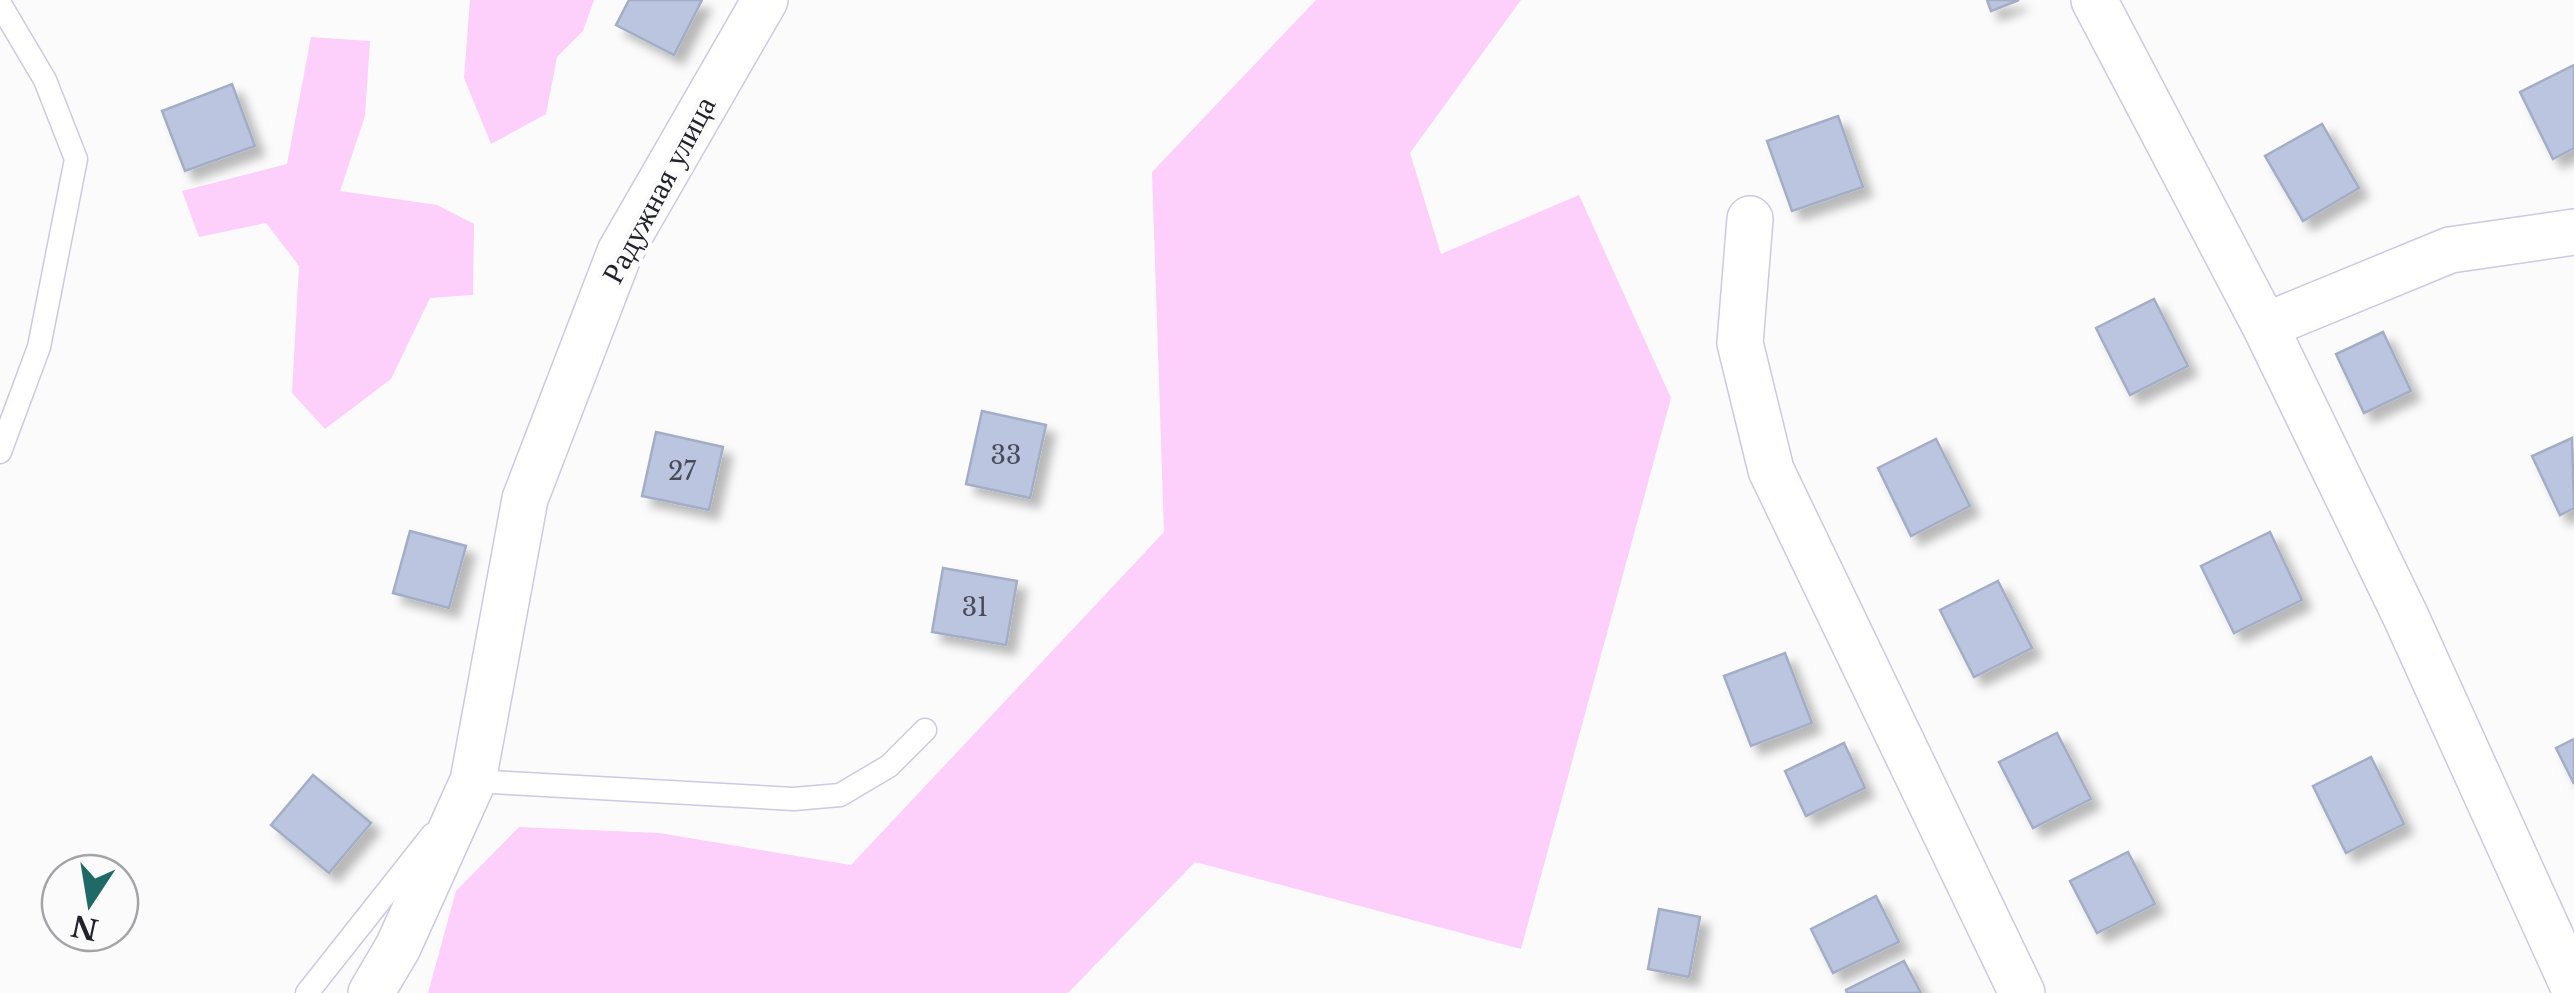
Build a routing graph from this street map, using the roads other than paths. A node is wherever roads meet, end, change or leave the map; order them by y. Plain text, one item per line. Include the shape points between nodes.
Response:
1 (765, 0) edge
2 (2094, 0) edge
3 (0, 4) edge
4 (1750, 218) dead end
5 (2574, 232) edge
6 (2264, 326) junction
7 (0, 452) edge
8 (925, 730) dead end
9 (474, 781) junction
10 (2574, 988) edge
11 (307, 993) edge
12 (371, 993) edge
13 (2022, 993) edge

1 - 9 street, Радужная улица via 620,252 525,499
2 - 6 street
3 - 7 lane via 45,80 76,159 39,348
4 - 13 street via 1740,343 1771,470
5 - 6 street via 2450,250
6 - 10 street
8 - 9 lane via 888,766 840,795 794,799
9 - 11 lane
9 - 12 street, Радужная улица

